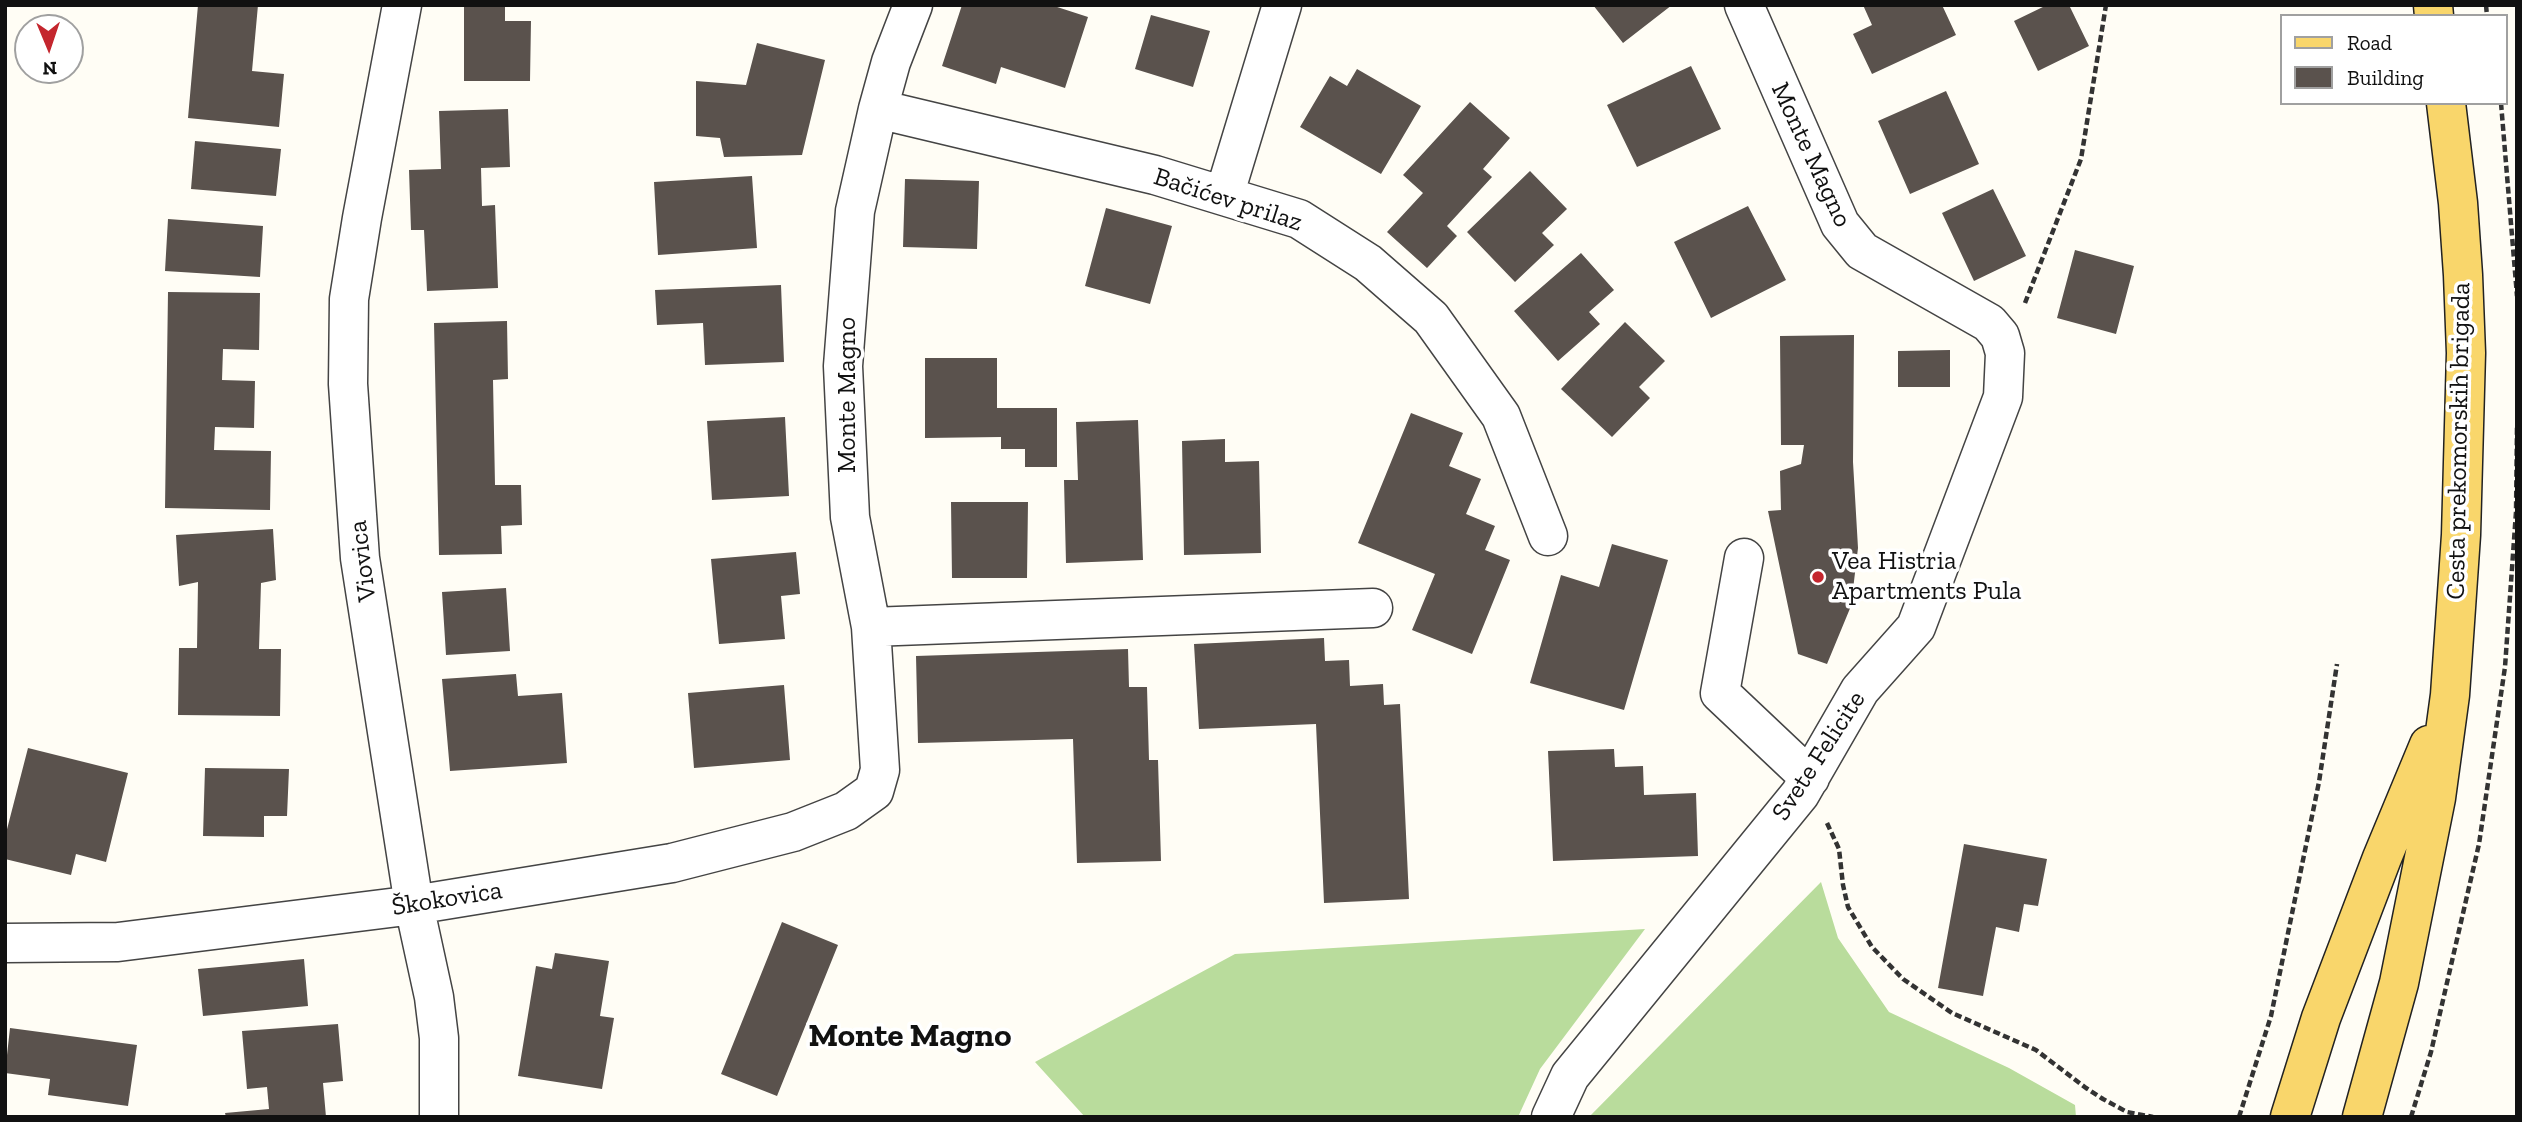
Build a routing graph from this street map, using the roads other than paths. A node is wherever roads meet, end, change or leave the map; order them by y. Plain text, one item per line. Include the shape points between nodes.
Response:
1 (402, 5) edge
2 (913, 5) edge
3 (1282, 5) edge
4 (1744, 5) edge
5 (2446, 105) edge
6 (878, 109) junction
7 (1224, 196) junction
8 (2006, 353) joint
9 (1548, 536) dead end
10 (1744, 558) dead end
11 (1373, 608) dead end
12 (871, 627) junction
13 (2450, 695) junction
14 (1805, 786) junction
15 (874, 791) joint
16 (414, 905) junction
17 (5, 943) edge
18 (439, 1117) edge
19 (1551, 1117) edge
20 (2290, 1117) edge
21 (2362, 1117) edge

1 - 16 street, Viovica via 349,299 348,384 360,558
2 - 6 street, Monte Magno
3 - 7 street
4 - 8 street, Monte Magno via 1840,224 1861,251 1989,323
5 - 13 main road, Cesta prekomorskih brigada via 2458,203 2466,353 2461,535
6 - 7 street, Bačićev prilaz via 1155,175
6 - 12 street, Monte Magno via 855,211 843,366 850,517
7 - 9 street, Bačićev prilaz via 1299,219 1368,264 1431,318 1500,416
8 - 14 street, Svete Felicite via 2003,397 1916,627 1860,690
10 - 14 street via 1720,693
11 - 12 street
12 - 15 street, Monte Magno via 880,770
13 - 20 main road, Cesta prekomorskih brigada via 2330,993
13 - 21 main road, Cesta prekomorskih brigada via 2436,798 2399,982
14 - 19 street, Svete Felicite via 1570,1076
15 - 16 street, Škokovica via 846,811 793,832 672,863
16 - 17 street, Škokovica via 118,942
16 - 18 street, Viovica via 439,1038

